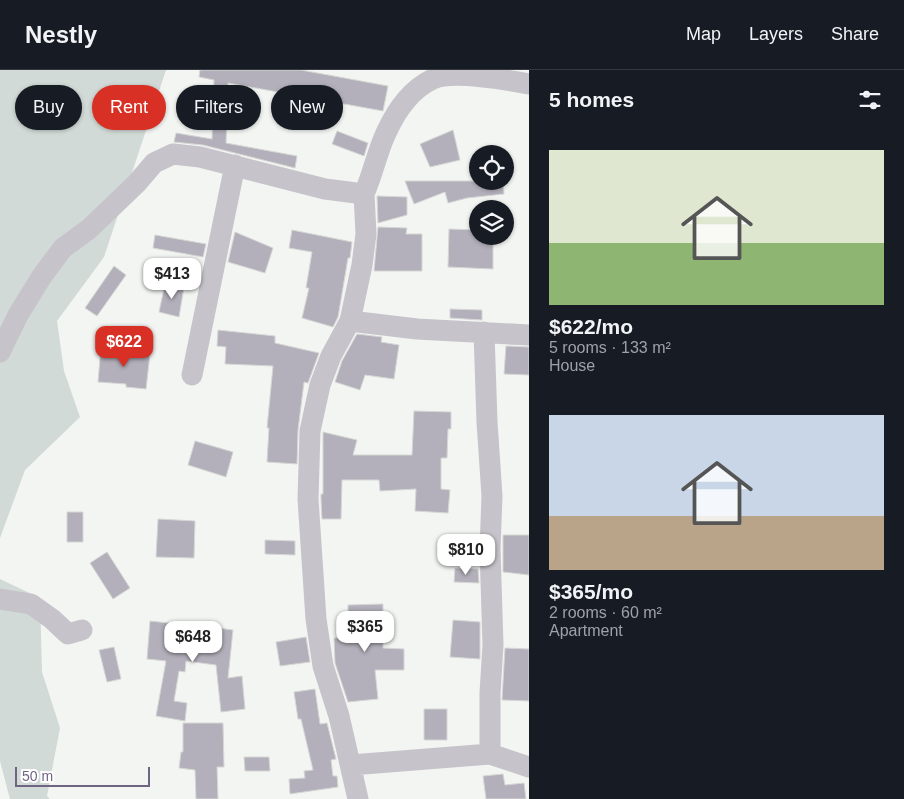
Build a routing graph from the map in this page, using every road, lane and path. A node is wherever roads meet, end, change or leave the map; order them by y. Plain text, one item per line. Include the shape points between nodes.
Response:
1 (529, 84) edge
2 (235, 165) junction
3 (364, 194) junction
4 (350, 321) junction
5 (484, 332) junction
6 (529, 335) edge
7 (0, 352) edge
8 (192, 375) dead end
9 (0, 599) edge
10 (82, 630) dead end
11 (490, 754) junction
12 (351, 765) junction
13 (529, 767) edge
14 (358, 799) edge

1 - 3 street via 468,75 436,78 418,88 401,106 386,133
2 - 3 street via 325,188
2 - 7 street via 172,154 154,163 110,209 63,248 42,276
2 - 8 street
3 - 4 street via 366,234
4 - 5 street
4 - 12 street via 320,385 310,431 308,499 316,618 323,666
5 - 6 street
5 - 11 street via 492,496
9 - 10 street via 31,604 68,634
11 - 12 street
11 - 13 street
12 - 14 street

